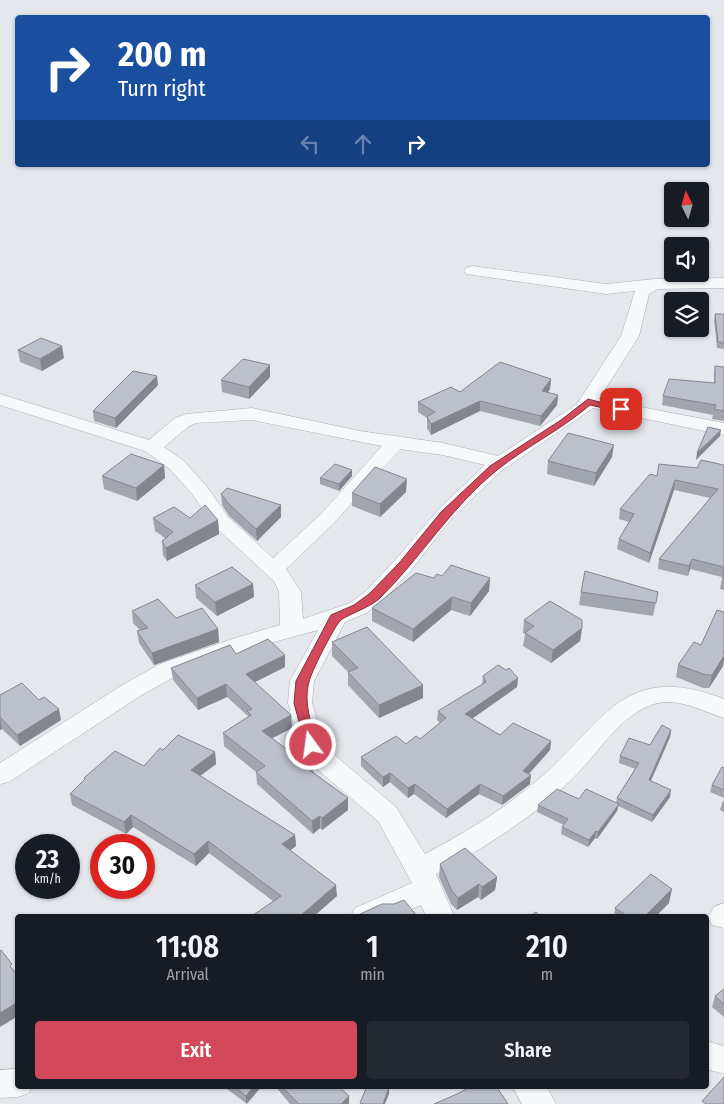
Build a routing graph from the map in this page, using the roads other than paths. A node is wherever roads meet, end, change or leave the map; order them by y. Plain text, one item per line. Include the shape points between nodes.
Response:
1 (472, 271) dead end
2 (724, 283) edge
3 (655, 284) junction
4 (0, 399) edge
5 (588, 402) junction
6 (724, 429) edge
7 (394, 443) junction
8 (152, 447) junction
9 (501, 463) junction
10 (273, 570) junction
11 (336, 617) junction
12 (292, 629) junction
13 (724, 709) edge
14 (0, 775) edge
15 (424, 878) junction
16 (370, 914) edge
17 (439, 914) edge
18 (709, 1056) edge
19 (724, 1060) edge
20 (15, 1083) edge
21 (0, 1084) edge
22 (530, 1089) edge
23 (540, 1104) edge

1 - 3 street via 606,289
2 - 3 street
3 - 5 street via 642,292 630,336
4 - 8 street
5 - 6 street
5 - 9 street via 564,422
7 - 8 street via 252,414 194,418 182,422
7 - 9 street via 443,448
7 - 10 street via 326,520
8 - 10 street via 176,465 201,492 220,521
9 - 11 street via 445,514 373,597 358,608
10 - 12 street via 283,578 290,592
11 - 12 street
11 - 15 street via 302,681 300,703 311,745 387,814
12 - 14 street via 168,670
13 - 15 street via 681,693 643,699 618,715 530,802 464,846
15 - 16 street via 415,895
15 - 17 street
18 - 19 street
20 - 21 street
22 - 23 street

